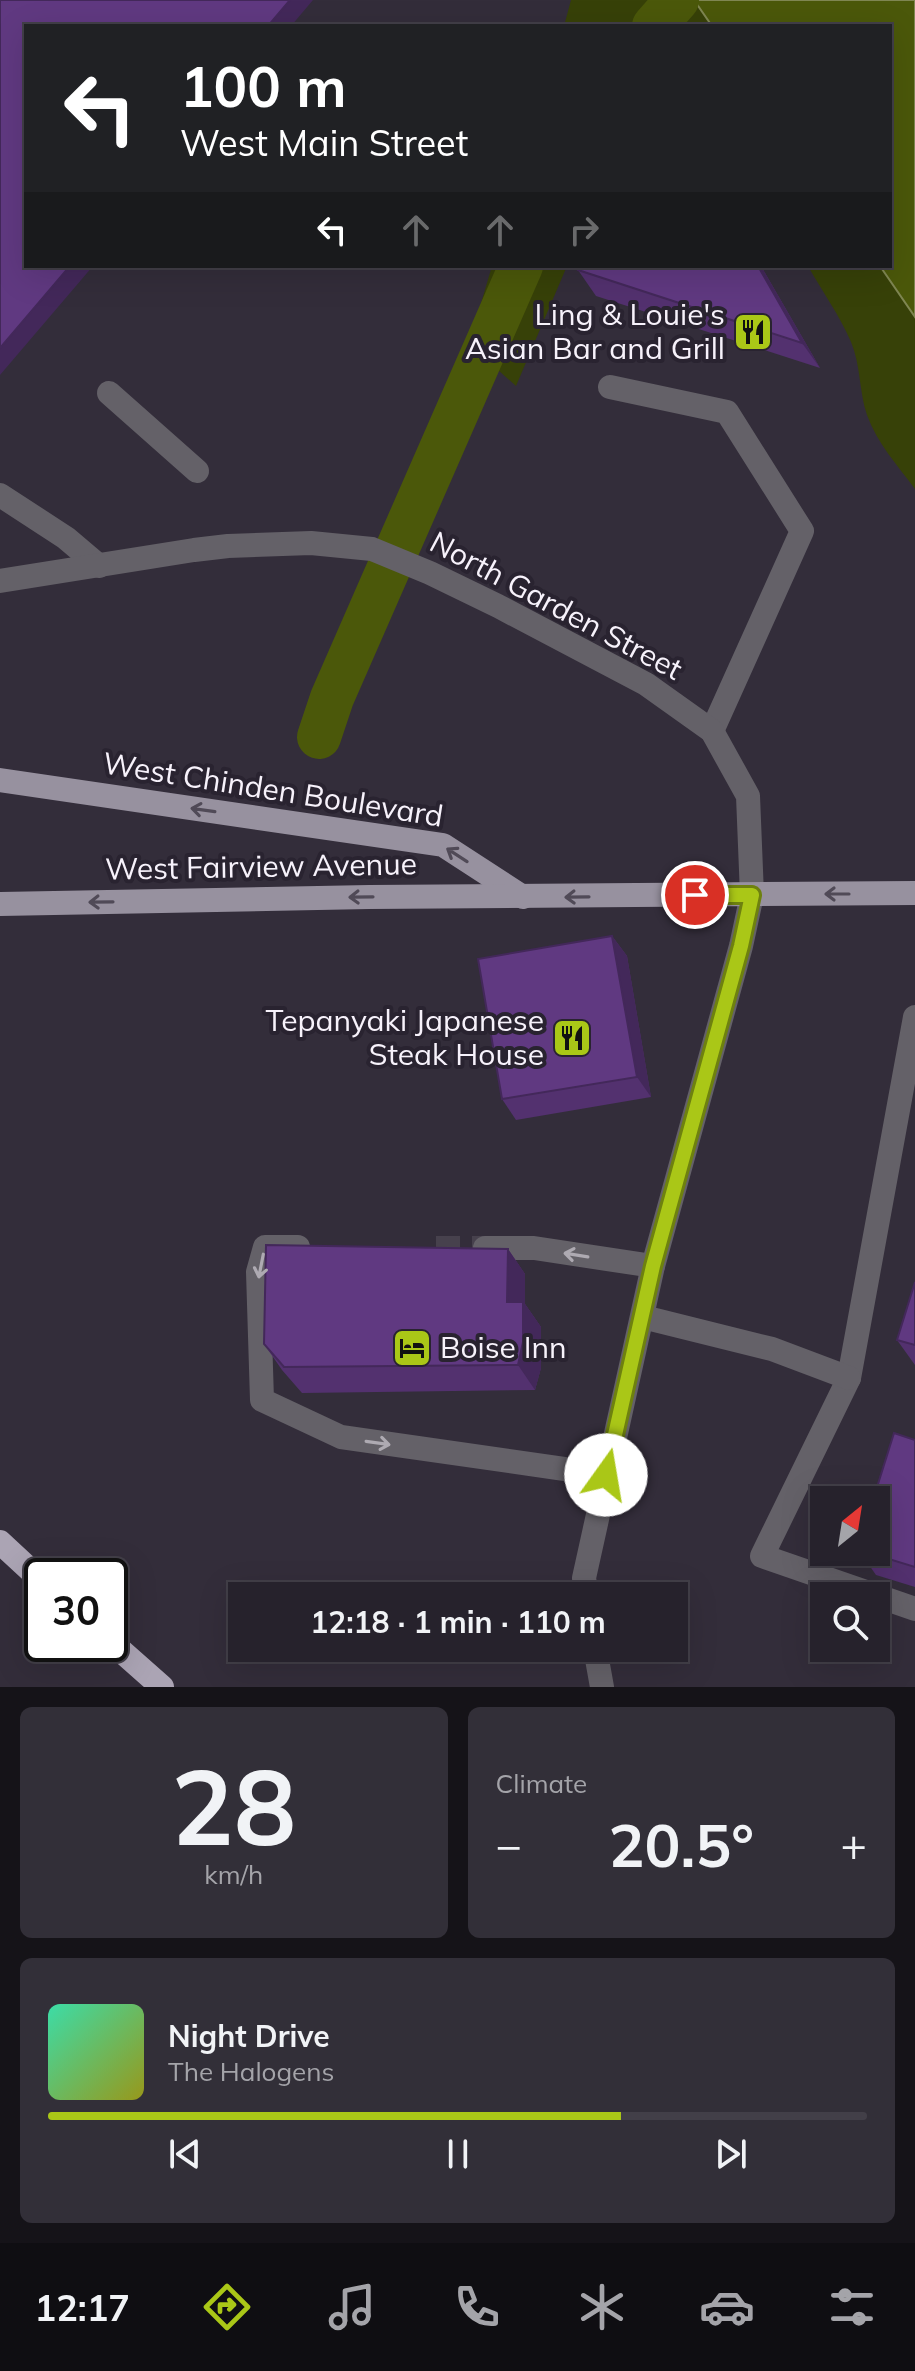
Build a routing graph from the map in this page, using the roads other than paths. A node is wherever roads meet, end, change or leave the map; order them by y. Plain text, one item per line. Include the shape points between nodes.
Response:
1 (610, 387) dead end
2 (109, 393) dead end
3 (197, 471) dead end
4 (0, 495) edge
5 (99, 566) junction
6 (0, 581) edge
7 (712, 731) junction
8 (0, 780) edge
9 (915, 893) edge
10 (752, 895) junction
11 (523, 897) junction
12 (0, 904) edge
13 (915, 1017) edge
14 (327, 1247) edge
15 (485, 1248) tunnel mouth
16 (653, 1266) junction
17 (643, 1317) junction
18 (849, 1378) junction
19 (606, 1475) junction
20 (0, 1542) edge
21 (24, 1564) edge
22 (585, 1582) edge
23 (915, 1609) edge
24 (128, 1657) edge
25 (598, 1662) edge
26 (162, 1687) edge
27 (602, 1687) edge

1 - 7 street via 727,412 802,531
2 - 3 street
4 - 5 street
5 - 6 street, North Garden Street
5 - 7 street, North Garden Street via 228,546 311,543 372,549 498,606 646,684
7 - 10 street, North Garden Street via 748,796
11 -> 8 main road, West Chinden Boulevard via 443,845
9 -> 10 main road, West Fairview Avenue
10 -> 11 main road, West Fairview Avenue
10 - 16 street, North Garden Street
11 -> 12 main road, West Fairview Avenue
13 - 18 street
14 -> 19 street via 265,1247 258,1272 262,1400 341,1437
16 -> 15 street via 534,1248
16 - 17 street, North Garden Street
17 - 18 street via 772,1349
17 - 19 street, North Garden Street
18 - 23 street via 762,1556
19 - 22 street, North Garden Street
20 - 21 highway
24 - 26 highway
25 - 27 street

